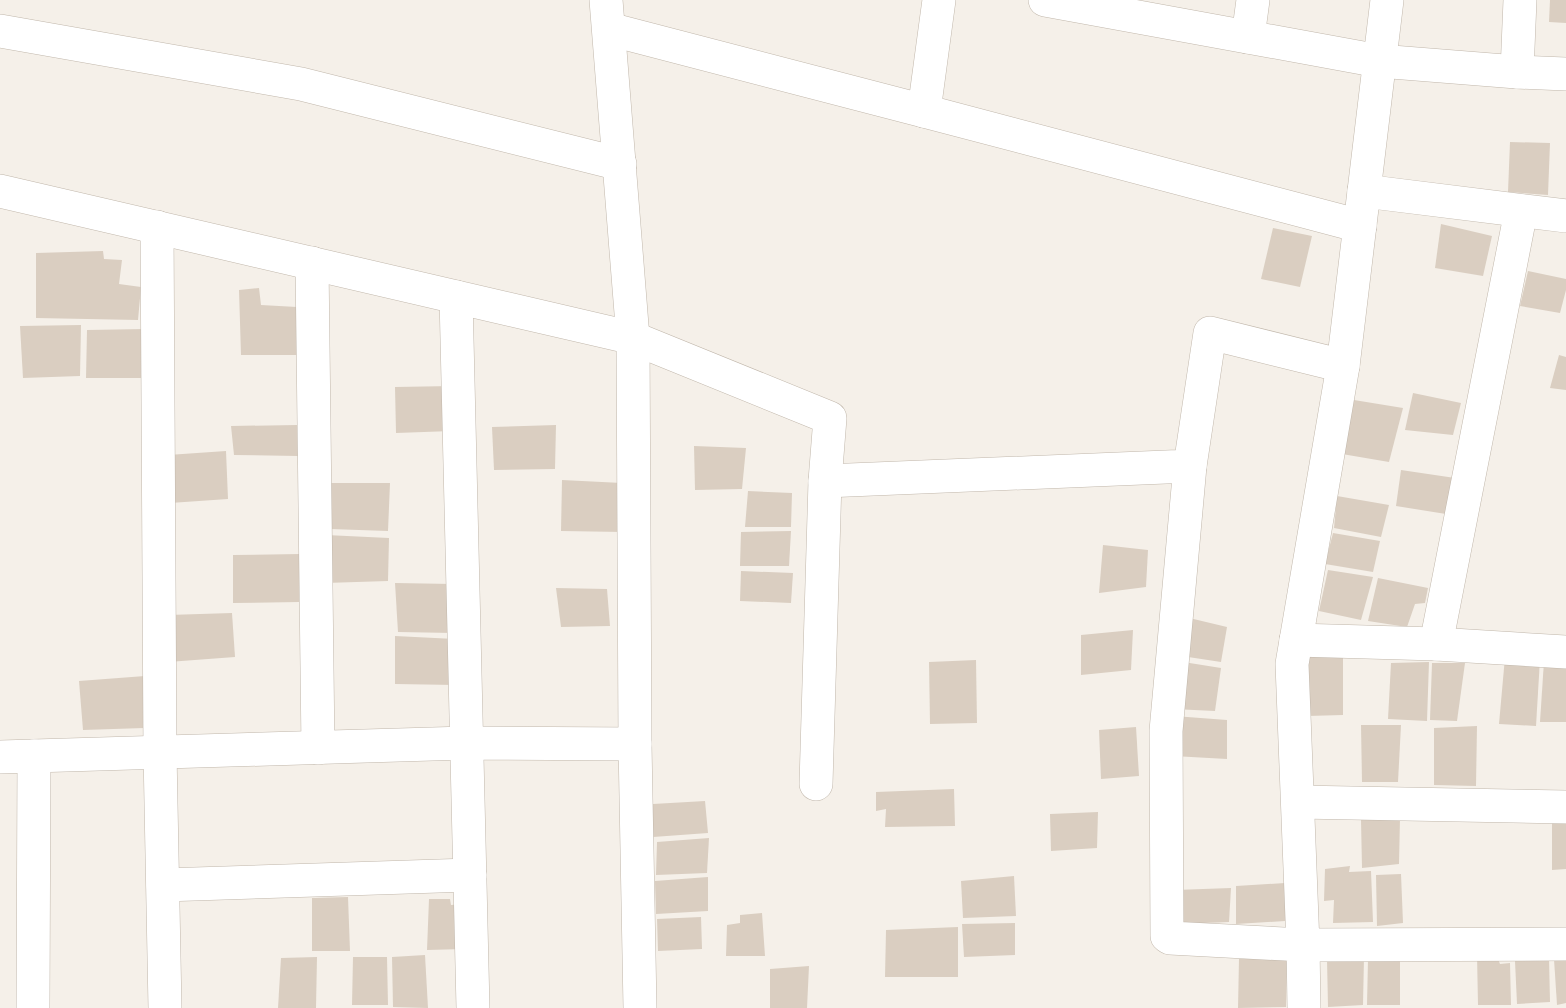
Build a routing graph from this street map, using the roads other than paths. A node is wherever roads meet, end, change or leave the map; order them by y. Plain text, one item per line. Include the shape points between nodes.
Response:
1 (939, 0) edge
2 (1045, 0) edge
3 (1253, 0) edge
4 (1387, 0) edge
5 (1520, 0) edge
6 (1085, 4) edge
7 (607, 15) edge
8 (0, 31) edge
9 (1248, 37) junction
10 (1379, 61) junction
11 (1517, 72) junction
12 (1566, 74) edge
13 (924, 111) junction
14 (620, 164) junction
15 (0, 191) edge
16 (1364, 191) junction
17 (1521, 211) junction
18 (1566, 216) edge
19 (1360, 226) junction
20 (157, 227) junction
21 (312, 263) junction
22 (456, 297) junction
23 (633, 338) junction
24 (1343, 366) junction
25 (1190, 466) junction
26 (825, 481) junction
27 (1296, 640) junction
28 (1436, 644) junction
29 (1566, 652) edge
30 (466, 743) junction
31 (635, 744) junction
32 (318, 748) junction
33 (160, 752) junction
34 (34, 756) junction
35 (0, 757) edge
36 (816, 784) dead end
37 (1298, 802) junction
38 (1566, 807) edge
39 (470, 875) junction
40 (163, 885) junction
41 (1566, 944) edge
42 (1303, 945) junction
43 (33, 1008) edge
44 (165, 1008) edge
45 (473, 1008) edge
46 (640, 1008) edge
47 (1304, 1008) edge

1 - 13 street
2 - 6 street
3 - 9 street
4 - 10 street
5 - 11 street
6 - 9 street
7 - 13 street
7 - 14 street
8 - 14 street via 301,84
9 - 10 street
10 - 11 street
10 - 16 street
11 - 12 street
13 - 19 street
14 - 23 street
15 - 20 street
16 - 17 street
16 - 19 street
17 - 18 street
17 - 28 street
19 - 24 street
20 - 21 street
20 - 33 street
21 - 22 street
21 - 32 street
22 - 23 street
22 - 30 street
23 - 26 street via 830,418
23 - 31 street
24 - 25 street via 1210,333
24 - 27 street
25 - 26 street
25 - 42 street via 1166,731 1167,936
26 - 36 street
27 - 28 street
27 - 37 street via 1292,664
28 - 29 street
30 - 31 street
30 - 32 street
30 - 39 street
31 - 46 street
32 - 33 street
33 - 34 street
33 - 40 street
34 - 35 street
34 - 43 street
37 - 38 street
37 - 42 street
39 - 40 street
39 - 45 street
40 - 44 street
41 - 42 street
42 - 47 street

